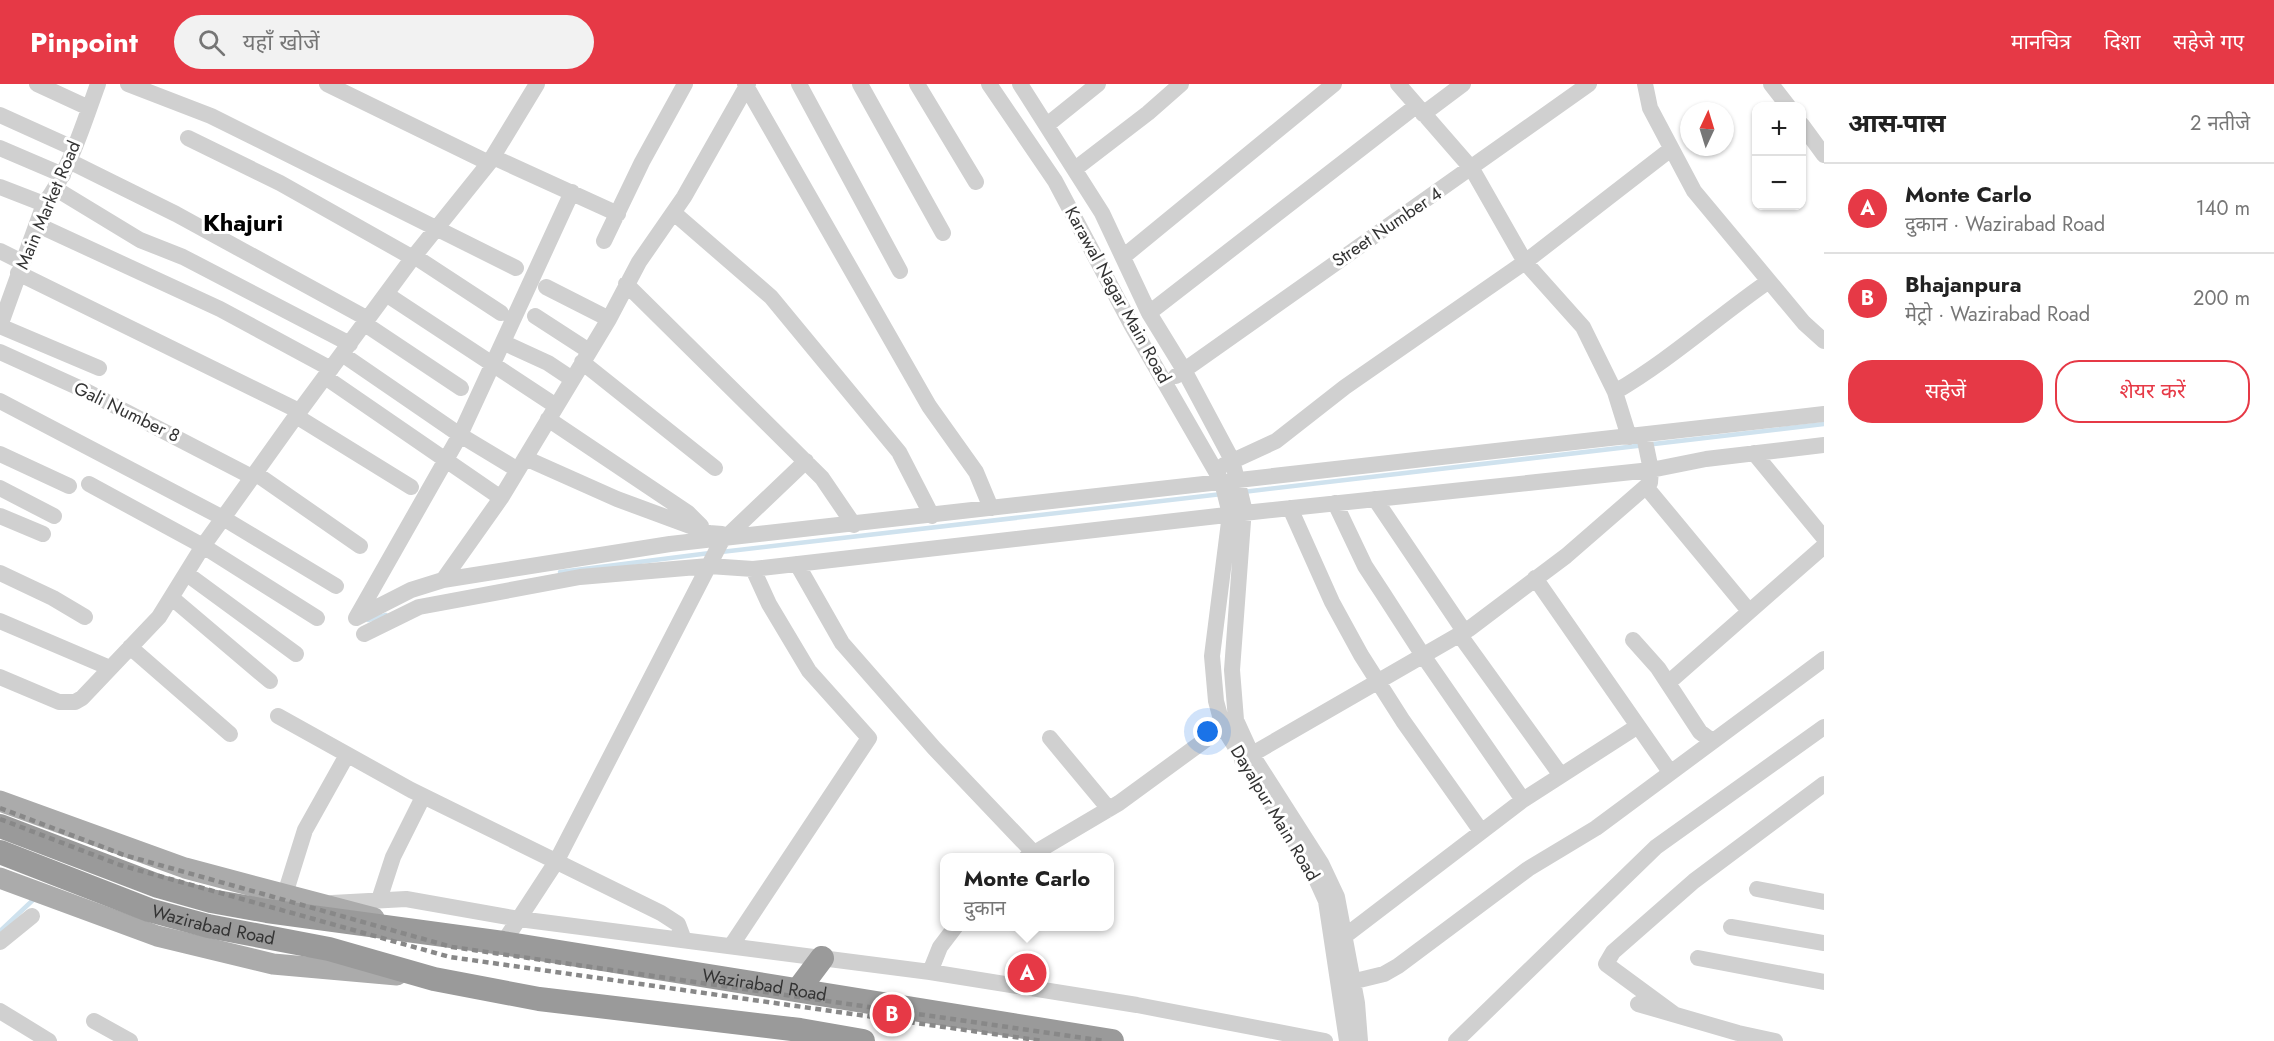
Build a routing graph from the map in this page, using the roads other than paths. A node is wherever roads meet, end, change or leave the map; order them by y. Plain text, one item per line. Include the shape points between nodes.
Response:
1 (38, 84) edge
2 (98, 84) edge
3 (128, 84) edge
4 (327, 84) edge
5 (685, 84) edge
6 (747, 84) edge
7 (799, 84) edge
8 (860, 84) edge
9 (917, 84) edge
10 (1010, 84) edge
11 (1020, 84) edge
12 (1098, 84) edge
13 (1181, 84) edge
14 (1334, 84) edge
15 (1398, 84) edge
16 (1463, 84) edge
17 (1589, 84) edge
18 (1771, 84) edge
19 (530, 86) edge
20 (1649, 87) edge
21 (993, 89) edge
22 (1785, 102) edge
23 (89, 108) junction
24 (1419, 110) junction
25 (0, 115) edge
26 (1047, 125) junction
27 (1806, 130) edge
28 (188, 138) dead end
29 (0, 148) edge
30 (1671, 149) junction
31 (1824, 155) edge
32 (491, 160) junction
33 (65, 168) junction
34 (1074, 169) junction
35 (1472, 169) junction
36 (976, 182) dead end
37 (0, 187) edge
38 (572, 192) junction
39 (44, 204) junction
40 (618, 213) junction
41 (674, 213) junction
42 (38, 225) junction
43 (436, 228) junction
44 (943, 233) dead end
45 (604, 241) dead end
46 (0, 251) edge
47 (1123, 256) junction
48 (414, 257) junction
49 (1525, 262) junction
50 (20, 267) junction
51 (516, 268) dead end
52 (900, 271) dead end
53 (1769, 281) junction
54 (626, 285) junction
55 (546, 287) dead end
56 (386, 294) junction
57 (501, 313) dead end
58 (1149, 313) junction
59 (535, 316) dead end
60 (609, 319) junction
61 (1, 321) edge
62 (366, 321) junction
63 (1824, 341) edge
64 (512, 346) dead end
65 (346, 349) junction
66 (0, 352) edge
67 (586, 357) junction
68 (495, 364) junction
69 (99, 368) dead end
70 (1184, 370) junction
71 (328, 373) junction
72 (572, 379) junction
73 (1167, 384) junction
74 (461, 388) dead end
75 (1615, 392) junction
76 (0, 400) edge
77 (552, 413) junction
78 (298, 414) junction
79 (1824, 414) edge
80 (460, 435) junction
81 (1639, 438) junction
82 (1824, 445) edge
83 (1754, 453) junction
84 (0, 454) edge
85 (446, 460) junction
86 (1232, 460) junction
87 (806, 461) junction
88 (521, 464) junction
89 (1650, 465) junction
90 (715, 468) dead end
91 (254, 475) junction
92 (1228, 482) junction
93 (89, 484) dead end
94 (69, 486) dead end
95 (411, 487) dead end
96 (0, 488) edge
97 (1647, 488) junction
98 (501, 498) junction
99 (1376, 499) junction
100 (1335, 503) junction
101 (991, 508) junction
102 (1290, 508) junction
103 (1237, 511) junction
104 (0, 516) edge
105 (54, 516) dead end
106 (933, 516) junction
107 (223, 518) junction
108 (854, 525) junction
109 (706, 530) junction
110 (44, 534) dead end
111 (1824, 538) edge
112 (203, 546) junction
113 (360, 546) dead end
114 (1824, 546) edge
115 (719, 547) junction
116 (797, 564) junction
117 (753, 569) junction
118 (0, 573) edge
119 (187, 574) junction
120 (1535, 578) junction
121 (443, 580) junction
122 (336, 586) dead end
123 (172, 598) junction
124 (1749, 611) junction
125 (85, 617) dead end
126 (318, 618) dead end
127 (0, 621) edge
128 (1462, 633) junction
129 (364, 634) dead end
130 (1633, 640) dead end
131 (130, 647) junction
132 (296, 654) dead end
133 (1422, 654) junction
134 (1824, 659) edge
135 (110, 668) junction
136 (0, 677) edge
137 (270, 681) dead end
138 (1378, 682) junction
139 (1668, 683) junction
140 (278, 716) dead end
141 (1638, 726) junction
142 (1223, 727) junction
143 (1824, 727) edge
144 (230, 734) dead end
145 (1050, 738) dead end
146 (1712, 741) junction
147 (347, 755) junction
148 (1247, 758) junction
149 (1670, 771) junction
150 (1560, 774) junction
151 (1824, 784) edge
152 (423, 796) junction
153 (1523, 800) junction
154 (0, 801) edge
155 (1109, 809) junction
156 (0, 826) edge
157 (1481, 831) junction
158 (0, 852) edge
159 (1028, 853) edge
160 (1031, 853) edge
161 (556, 862) junction
162 (0, 878) edge
163 (1757, 889) dead end
164 (285, 894) junction
165 (379, 900) junction
166 (1824, 902) edge
167 (324, 903) junction
168 (32, 916) dead end
169 (519, 920) junction
170 (1731, 927) dead end
171 (418, 931) junction
172 (953, 931) edge
173 (1346, 936) junction
174 (684, 940) junction
175 (0, 942) edge
176 (503, 943) junction
177 (1824, 943) edge
178 (731, 946) junction
179 (822, 958) junction
180 (1698, 958) dead end
181 (930, 972) junction
182 (434, 979) junction
183 (1824, 982) edge
184 (1346, 983) junction
185 (798, 990) junction
186 (1638, 1004) dead end
187 (0, 1011) edge
188 (1674, 1014) junction
189 (94, 1022) dead end
190 (797, 1036) edge
191 (49, 1041) edge
192 (130, 1041) edge
193 (863, 1041) edge
194 (1113, 1041) edge
195 (1325, 1041) edge
196 (1347, 1041) edge
197 (1360, 1041) edge
198 (1456, 1041) edge
199 (1775, 1041) edge

1 - 23 street
2 - 23 street, Main Market Road
3 - 43 street via 211,116
4 - 32 street
5 - 40 street
6 - 41 street
6 - 101 street via 929,406 976,472
7 - 52 street
8 - 44 street
9 - 36 street
10 - 21 street
11 - 26 street, Karawal Nagar Main Road
12 - 26 street
13 - 34 street
14 - 47 street
15 - 24 street
16 - 24 street
17 - 35 street, Street Number 4
18 - 22 street
19 - 32 street
20 - 30 street via 1650,108
21 - 73 street, Karawal Nagar Main Road via 1055,181
23 - 33 street, Main Market Road
24 - 35 street
24 - 58 street
25 - 33 street
26 - 34 street, Karawal Nagar Main Road
27 - 31 street
28 - 48 street via 280,183
29 - 33 street
30 - 49 street
30 - 53 street via 1694,191
32 - 38 street
32 - 43 street
33 - 39 street, Main Market Road
33 - 62 street via 176,214
33 - 65 street via 140,240 183,257
34 - 47 street, Karawal Nagar Main Road
35 - 49 street
35 - 70 street, Street Number 4
37 - 39 street
38 - 40 street
38 - 68 street
39 - 42 street, Main Market Road
40 - 45 street
41 - 54 street
41 - 106 street via 771,297 899,452
42 - 50 street, Main Market Road
42 - 71 street via 220,309
43 - 48 street
43 - 51 street
46 - 50 street
47 - 58 street, Karawal Nagar Main Road
48 - 56 street
48 - 57 street
49 - 75 street via 1575,316
49 - 86 street via 1345,387 1276,441
50 - 61 street, Main Market Road
50 - 78 street
53 - 63 street
53 - 75 street via 1656,367
54 - 60 street
54 - 87 street
55 - 60 street
56 - 62 street
56 - 68 street
58 - 70 street, Karawal Nagar Main Road
59 - 67 street
60 - 67 street
61 - 69 street
62 - 65 street
62 - 74 street
64 - 72 street
65 - 71 street
65 - 80 street
66 - 91 street, Gali Number 8
67 - 72 street
67 - 90 street
68 - 77 street
68 - 80 street
70 - 73 street, Street Number 4
70 - 86 street, Karawal Nagar Main Road
71 - 78 street
71 - 85 street
72 - 77 street
73 - 92 street, Karawal Nagar Main Road
75 - 81 street
76 - 107 street
77 - 88 street
77 - 109 street
78 - 91 street
78 - 95 street
79 - 81 street
80 - 85 street
80 - 88 street
81 - 89 street
81 - 92 street
82 - 83 street
83 - 89 street
83 - 111 street
84 - 94 street
85 - 98 street
85 - 121 street via 356,618 411,590
86 - 92 street, Karawal Nagar Main Road
87 - 108 street
87 - 115 street
88 - 98 street
88 - 109 street
89 - 97 street
89 - 99 street
91 - 107 street
91 - 113 street, Gali Number 8
92 - 101 street
92 - 103 street, Karawal Nagar Main Road
93 - 112 street
96 - 105 street
97 - 120 street
97 - 124 street
98 - 121 street
99 - 100 street
99 - 128 street
100 - 102 street
100 - 133 street via 1365,566
101 - 106 street
102 - 103 street
102 - 138 street via 1332,602
103 - 116 street
103 - 142 street, Dayalpur Main Road via 1212,656
103 - 148 street, Dayalpur Main Road via 1232,670 1236,720
104 - 110 street
106 - 108 street
107 - 112 street
107 - 122 street
108 - 115 street
109 - 115 street
112 - 119 street
112 - 126 street
114 - 124 street
115 - 117 street
115 - 121 street via 670,543
115 - 129 street via 419,607
115 - 161 street
116 - 117 street
116 - 159 street via 842,643
117 - 178 street via 808,671 869,738
118 - 125 street
119 - 123 street
119 - 132 street
120 - 128 street
120 - 141 street
123 - 131 street
123 - 137 street
124 - 139 street
127 - 135 street
128 - 133 street
128 - 150 street
130 - 139 street
131 - 135 street
131 - 144 street
133 - 138 street
133 - 153 street
134 - 146 street
135 - 136 street via 82,698 67,704
138 - 148 street
138 - 157 street
139 - 146 street via 1700,732
140 - 147 street
141 - 149 street
141 - 150 street
142 - 148 street, Dayalpur Main Road
142 - 155 street
143 - 198 street via 1656,847
145 - 155 street
146 - 149 street
147 - 152 street
147 - 164 street via 305,830
148 - 173 street, Dayalpur Main Road via 1321,863 1337,897
148 - 184 street, Dayalpur Main Road via 1326,901
149 - 184 street via 1596,828 1528,869 1398,966 1384,974
150 - 153 street
151 - 188 street via 1694,881 1613,952 1606,964
152 - 161 street
152 - 165 street via 393,857
153 - 157 street
154 - 164 main road, Wazirabad Road via 185,868
155 - 160 street
156 - 171 highway, Wazirabad Road via 158,886 211,901
157 - 173 street
158 - 182 highway, Wazirabad Road via 149,910 263,938 328,949
161 - 169 street
161 - 174 street via 662,913 678,924
162 - 182 main road, Wazirabad Road via 157,936 273,964
163 - 166 street
164 - 167 main road, Wazirabad Road
165 - 167 street
165 - 169 street via 406,899
167 - 171 main road, Wazirabad Road
168 - 175 street
169 - 174 street
169 - 176 street
170 - 177 street
171 - 176 highway, Wazirabad Road
172 - 181 street via 940,947
173 - 184 street, Dayalpur Main Road
174 - 178 street
176 - 185 highway, Wazirabad Road
178 - 179 street
179 - 181 street
179 - 185 highway
180 - 183 street
181 - 195 street via 1137,1005
182 - 190 highway, Wazirabad Road via 539,999
184 - 196 street, Dayalpur Main Road
184 - 197 street, Dayalpur Main Road
185 - 194 highway, Wazirabad Road
186 - 188 street
187 - 191 street
188 - 199 street
189 - 192 street
190 - 193 highway, Wazirabad Road

